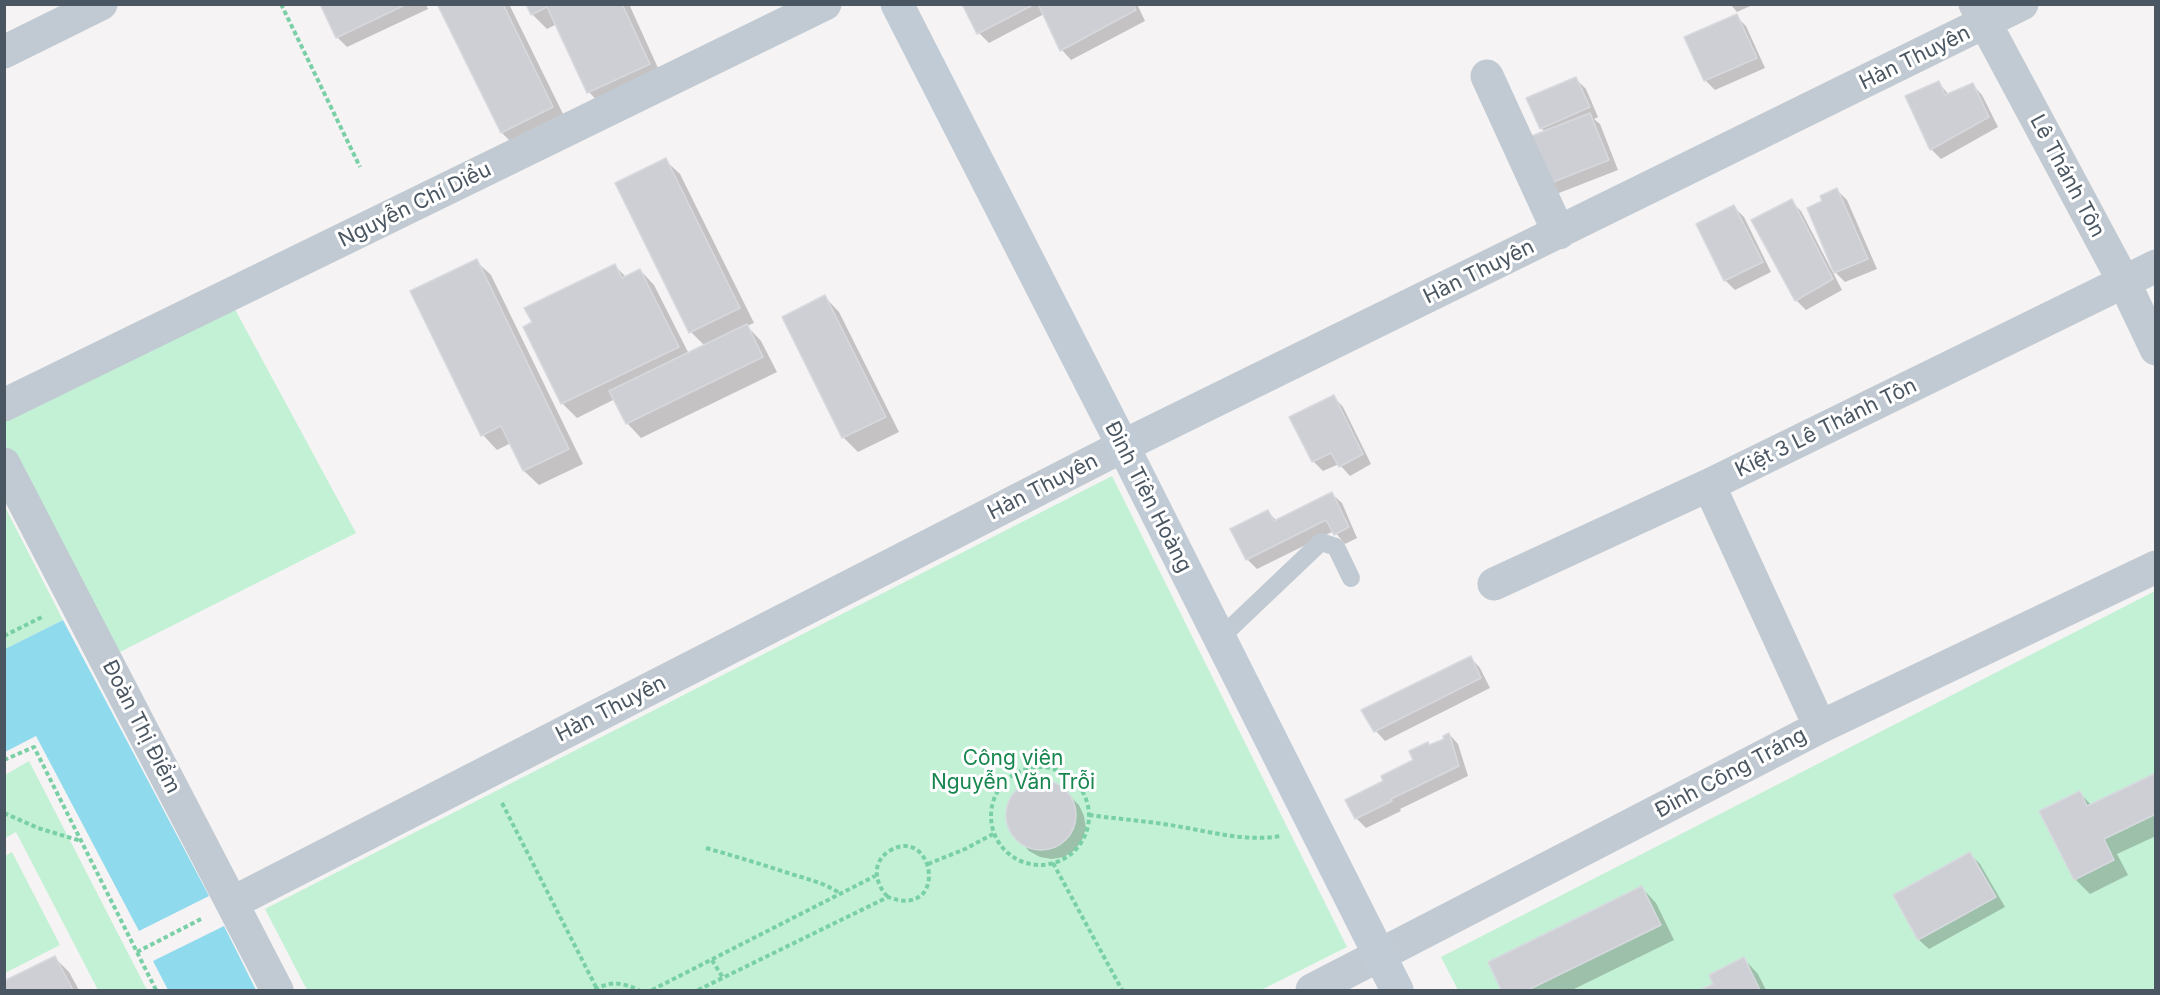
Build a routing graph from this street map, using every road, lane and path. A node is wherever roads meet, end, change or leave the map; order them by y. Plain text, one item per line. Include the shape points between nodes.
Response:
1 (101, 4) edge
2 (281, 4) edge
3 (825, 4) edge
4 (897, 4) edge
5 (2022, 4) edge
6 (1980, 14) edge
7 (4, 52) edge
8 (1487, 76) dead end
9 (360, 167) dead end
10 (1559, 233) junction
11 (2156, 266) edge
12 (2124, 282) junction
13 (2156, 349) edge
14 (4, 405) edge
15 (1123, 446) junction
16 (4, 464) edge
17 (1709, 485) junction
18 (2156, 567) edge
19 (1351, 579) dead end
20 (1494, 584) dead end
21 (54, 611) dead end
22 (4, 636) edge
23 (1219, 639) junction
24 (1820, 727) junction
25 (4, 760) edge
26 (487, 773) junction
27 (4, 813) edge
28 (1089, 815) junction
29 (1311, 824) junction
30 (995, 833) junction
31 (81, 841) junction
32 (706, 848) dead end
33 (1053, 863) junction
34 (928, 864) junction
35 (876, 876) junction
36 (841, 894) junction
37 (888, 897) junction
38 (232, 903) junction
39 (137, 952) junction
40 (1380, 956) junction
41 (712, 960) junction
42 (723, 978) junction
43 (156, 990) edge
44 (277, 990) edge
45 (596, 990) edge
46 (639, 990) edge
47 (652, 990) edge
48 (698, 990) edge
49 (1122, 990) edge
50 (1312, 990) edge
51 (1396, 990) edge

1 - 7 street
2 - 9 path
3 - 14 street, Nguyễn Chí Diểu
4 - 15 main road, Đinh Tiên Hoàng
5 - 6 street, Hàn Thuyên
6 - 10 street, Hàn Thuyên
6 - 12 street, Lê Thánh Tôn
8 - 10 street
10 - 15 street, Hàn Thuyên
11 - 12 street, Kiệt 3 Lê Thánh Tôn
12 - 13 street, Lê Thánh Tôn
12 - 17 street, Kiệt 3 Lê Thánh Tôn
15 - 23 main road, Đinh Tiên Hoàng
15 - 26 street, Hàn Thuyên
16 - 38 street, Đoàn Thị Điểm
17 - 20 street, Kiệt 3 Lê Thánh Tôn
17 - 24 street
18 - 24 street, Đinh Công Tráng
19 - 23 lane via 1336,547 1321,542
21 - 22 path
23 - 29 main road, Đinh Tiên Hoàng
24 - 40 street, Đinh Công Tráng
25 - 31 path via 34,747
26 - 38 street, Hàn Thuyên
26 - 45 path
27 - 31 path
28 - 29 path via 1239,838 1281,836
28 - 30 path via 1082,791 1070,778 1038,767 1008,780 997,794 992,810
28 - 33 path via 1084,839 1073,853
29 - 40 main road, Đinh Tiên Hoàng
30 - 33 path via 1010,855 1026,863
30 - 34 path
31 - 39 path
32 - 36 path via 830,886
33 - 49 path
34 - 35 path via 918,851 894,848 884,855
34 - 37 path via 929,884 922,894 912,900
35 - 36 path
35 - 37 path
36 - 41 path
37 - 42 path
38 - 39 path
38 - 44 street, Đoàn Thị Điểm
39 - 43 path
40 - 50 street, Đinh Công Tráng
40 - 51 main road, Đinh Tiên Hoàng
41 - 42 path
41 - 47 path
42 - 48 path
45 - 46 path via 614,983

